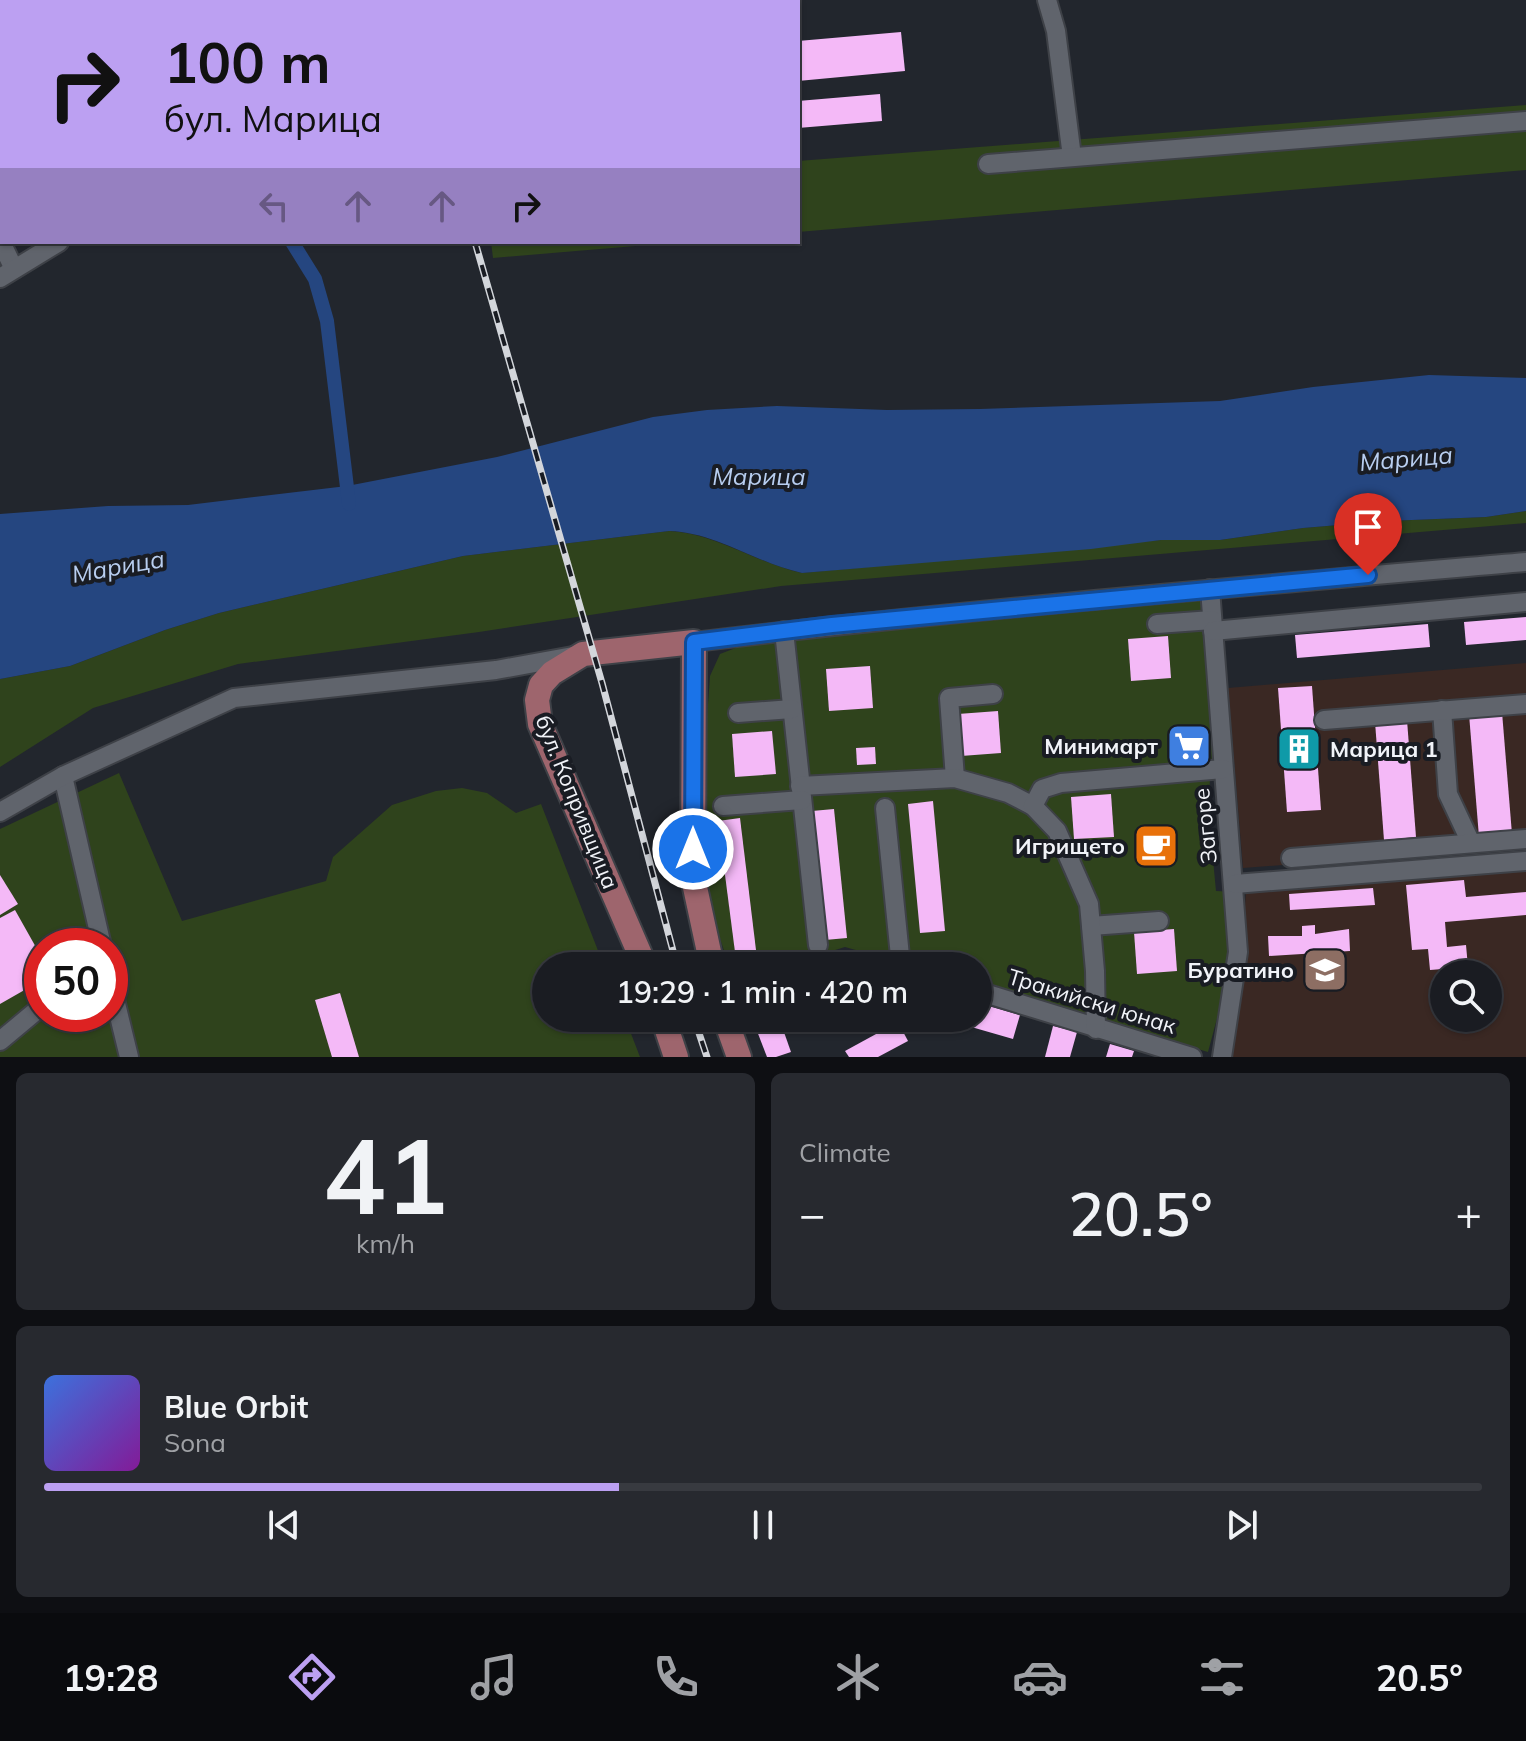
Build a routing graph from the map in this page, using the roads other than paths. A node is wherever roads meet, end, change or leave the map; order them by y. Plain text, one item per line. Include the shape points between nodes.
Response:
1 (1047, 0) edge
2 (1526, 121) edge
3 (1072, 157) junction
4 (988, 164) dead end
5 (2, 244) edge
6 (56, 244) edge
7 (7, 274) edge
8 (1526, 562) edge
9 (1210, 589) junction
10 (1526, 602) edge
11 (1157, 624) dead end
12 (1213, 625) junction
13 (784, 631) junction
14 (694, 642) junction
15 (583, 654) junction
16 (993, 694) dead end
17 (1526, 704) edge
18 (792, 709) junction
19 (1442, 710) junction
20 (738, 713) dead end
21 (1324, 720) dead end
22 (1223, 769) junction
23 (63, 776) junction
24 (955, 778) junction
25 (801, 793) junction
26 (723, 806) dead end
27 (1033, 806) junction
28 (885, 808) dead end
29 (0, 812) edge
30 (1526, 839) edge
31 (1471, 843) junction
32 (1334, 854) junction
33 (1291, 858) dead end
34 (1526, 861) edge
35 (1337, 876) junction
36 (1235, 884) junction
37 (1159, 921) dead end
38 (1091, 926) junction
39 (98, 928) edge
40 (818, 945) dead end
41 (639, 952) edge
42 (709, 952) edge
43 (900, 952) edge
44 (992, 996) edge
45 (24, 1021) edge
46 (1096, 1029) junction
47 (123, 1032) edge
48 (668, 1032) edge
49 (730, 1032) edge
50 (0, 1041) edge
51 (129, 1057) edge
52 (676, 1057) edge
53 (739, 1057) edge
54 (1192, 1057) edge
55 (1222, 1057) edge

1 - 3 street via 1056,31
2 - 3 street
3 - 4 street
5 - 7 street
6 - 7 street
8 - 9 street
9 - 12 street, Загоре
9 - 13 street
10 - 12 street
11 - 12 street
12 - 22 street, Загоре
13 - 14 street
13 - 18 street
14 - 15 main road
14 - 42 main road via 693,878
15 - 23 street via 496,670 234,698
15 - 41 main road, бул. Копривщица via 541,685 540,724
16 - 24 street via 949,698
17 - 19 street
18 - 20 street
18 - 25 street
19 - 21 street
19 - 31 street via 1448,794
22 - 27 street via 1061,783 1042,789
22 - 36 street, Загоре
23 - 29 street
23 - 39 street
24 - 25 street
24 - 27 street
25 - 26 street
25 - 40 street
27 - 38 street via 1057,831 1089,904
28 - 43 street
30 - 31 street
31 - 32 street
32 - 33 street
32 - 35 street
34 - 35 street
35 - 36 street
36 - 55 street, Загоре via 1238,952
37 - 38 street
38 - 46 street
44 - 46 street, Тракийски юнак
45 - 50 street
46 - 54 street, Тракийски юнак
47 - 51 street
48 - 52 main road
49 - 53 main road

